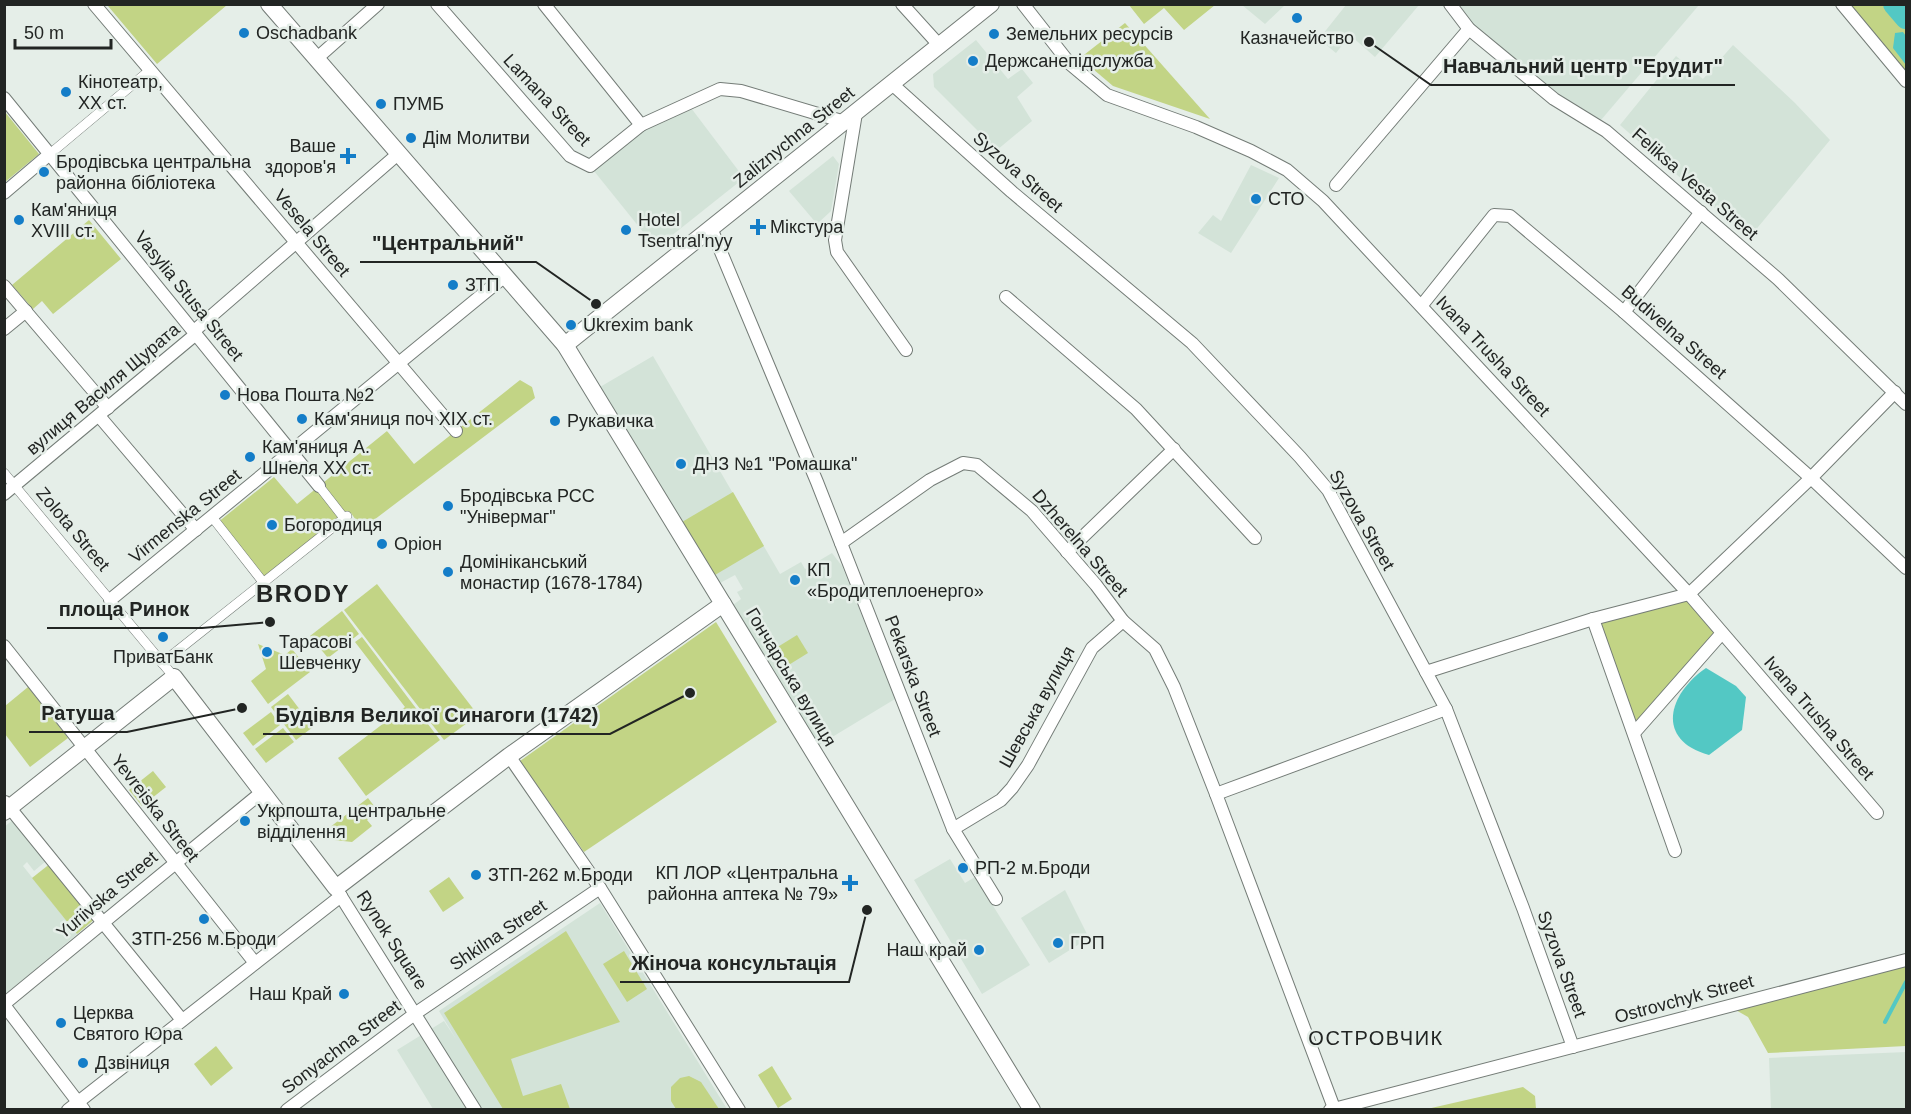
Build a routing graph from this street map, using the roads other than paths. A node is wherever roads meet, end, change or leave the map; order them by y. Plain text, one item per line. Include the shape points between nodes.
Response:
1 (94, 4) edge
2 (269, 4) edge
3 (378, 4) edge
4 (437, 4) edge
5 (544, 4) edge
6 (902, 4) edge
7 (991, 4) edge
8 (1023, 4) edge
9 (1450, 4) edge
10 (1842, 4) edge
11 (1469, 29) junction
12 (940, 46) junction
13 (316, 59) junction
14 (150, 70) junction
15 (1906, 81) edge
16 (892, 84) junction
17 (4, 98) edge
18 (850, 117) junction
19 (641, 125) junction
20 (51, 153) junction
21 (398, 154) junction
22 (1336, 185) dead end
23 (4, 193) edge
24 (1701, 212) junction
25 (711, 228) junction
26 (296, 243) junction
27 (505, 276) junction
28 (4, 286) edge
29 (1006, 297) dead end
30 (1422, 305) junction
31 (26, 311) junction
32 (1624, 312) junction
33 (4, 329) edge
34 (195, 332) junction
35 (565, 345) junction
36 (906, 350) dead end
37 (399, 363) junction
38 (1894, 392) junction
39 (1906, 404) edge
40 (103, 412) junction
41 (456, 431) dead end
42 (1174, 449) junction
43 (291, 453) junction
44 (4, 473) edge
45 (1811, 478) junction
46 (15, 485) junction
47 (319, 486) joint
48 (4, 494) edge
49 (212, 517) junction
50 (196, 530) junction
51 (1255, 538) dead end
52 (841, 543) junction
53 (1067, 552) junction
54 (1906, 568) edge
55 (264, 582) junction
56 (1689, 594) junction
57 (110, 600) junction
58 (723, 604) junction
59 (1593, 619) junction
60 (1123, 621) junction
61 (1722, 633) junction
62 (4, 646) edge
63 (162, 663) junction
64 (1426, 672) junction
65 (174, 677) junction
66 (1446, 709) junction
67 (1634, 733) junction
68 (85, 748) junction
69 (509, 756) junction
70 (262, 792) junction
71 (1216, 794) junction
72 (6, 807) edge
73 (1877, 813) dead end
74 (953, 829) junction
75 (1675, 851) dead end
76 (175, 862) junction
77 (600, 888) junction
78 (338, 892) junction
79 (996, 898) dead end
80 (103, 922) junction
81 (1906, 960) edge
82 (255, 963) junction
83 (4, 1005) edge
84 (417, 1013) junction
85 (182, 1020) junction
86 (1573, 1047) junction
87 (82, 1105) edge
88 (1332, 1109) edge
89 (68, 1110) edge
90 (287, 1110) edge
91 (475, 1110) edge
92 (739, 1110) edge
93 (1032, 1110) edge

1 - 14 street, Vesela Street
2 - 13 main road
3 - 13 street
4 - 19 street, Lamana Street via 570,156 590,166
5 - 19 street
6 - 12 street
7 - 12 main road, Zaliznychna Street
8 - 30 street, Ivana Trusha Street via 1070,64 1107,95 1196,127 1287,170 1323,201
9 - 11 street, Feliksa Vesta Street
10 - 15 street
11 - 22 street
11 - 24 street, Feliksa Vesta Street via 1554,99 1606,131
12 - 16 main road, Zaliznychna Street
13 - 21 main road
14 - 20 street
14 - 26 street, Vesela Street
16 - 18 main road, Zaliznychna Street
16 - 64 street, Syzova Street via 1012,192 1192,343 1300,457 1328,490
17 - 20 street, Vasylia Stusa Street
18 - 19 street via 720,89
18 - 25 main road, Zaliznychna Street
18 - 36 street via 835,240 837,252
20 - 23 street
20 - 34 street, Vasylia Stusa Street
21 - 26 street, вулиця Василя Щурата
21 - 27 main road
24 - 32 street
24 - 38 street, Feliksa Vesta Street via 1778,279
25 - 35 main road, Zaliznychna Street
25 - 52 street, Pekarska Street
26 - 34 street, вулиця Василя Щурата
26 - 37 street, Vesela Street
27 - 35 main road
27 - 37 street, Virmenska Street
28 - 31 street
29 - 42 street via 1136,409
30 - 32 street, Budivelna Street via 1494,215 1510,216 1522,224
30 - 56 street, Ivana Trusha Street
31 - 33 street
31 - 40 street
32 - 45 street, Budivelna Street
34 - 40 street, вулиця Василя Щурата
34 - 43 street, Vasylia Stusa Street
35 - 58 main road
37 - 41 street, Vesela Street
37 - 43 street, Virmenska Street
38 - 39 street, Feliksa Vesta Street
38 - 45 street
40 - 46 street, вулиця Василя Щурата
40 - 50 street
42 - 51 street
42 - 53 street
43 - 47 street, Vasylia Stusa Street
43 - 49 street, Virmenska Street
44 - 46 street, Zolota Street
45 - 54 street, Budivelna Street
45 - 56 street
46 - 48 street, вулиця Василя Щурата
46 - 57 street, Zolota Street
47 - 55 street, Vasylia Stusa Street via 346,517
49 - 50 street, Virmenska Street
49 - 55 street
50 - 57 street, Virmenska Street
52 - 53 street, Dzherelna Street via 930,480 963,463 977,465 991,474 1032,511
52 - 74 street, Pekarska Street
53 - 60 street, Dzherelna Street
55 - 63 street
56 - 59 street
56 - 61 street, Ivana Trusha Street
57 - 63 street, Zolota Street
58 - 69 main road, Гончарська вулиця
58 - 93 main road, Гончарська вулиця
59 - 64 street
59 - 67 street
60 - 71 street, Dzherelna Street via 1159,655
60 - 74 street, Шевська вулиця via 1092,648 1012,788 1000,800
61 - 67 street
61 - 73 street, Ivana Trusha Street
62 - 68 street, Yevreiska Street
63 - 65 street, Zolota Street
64 - 66 street, Syzova Street
65 - 68 main road
65 - 70 main road, Rynok Square
66 - 71 street
66 - 86 street, Syzova Street
67 - 75 street
68 - 72 main road
68 - 76 street, Yevreiska Street
69 - 77 street
69 - 78 main road, Rynok Square
70 - 76 street, Yuriivska Street
70 - 78 main road, Rynok Square
71 - 88 street, Dzherelna Street
72 - 80 street
74 - 79 street, Pekarska Street
76 - 80 street, Yuriivska Street
76 - 82 street, Yevreiska Street
77 - 84 street, Shkilna Street
77 - 92 street
78 - 82 street
78 - 84 street, Rynok Square
80 - 83 street, Yuriivska Street
80 - 85 street
81 - 86 street, Ostrovchyk Street
82 - 85 street
83 - 87 street
84 - 90 street, Sonyachna Street
84 - 91 street, Rynok Square
85 - 87 street
86 - 88 street, Ostrovchyk Street
87 - 89 street

